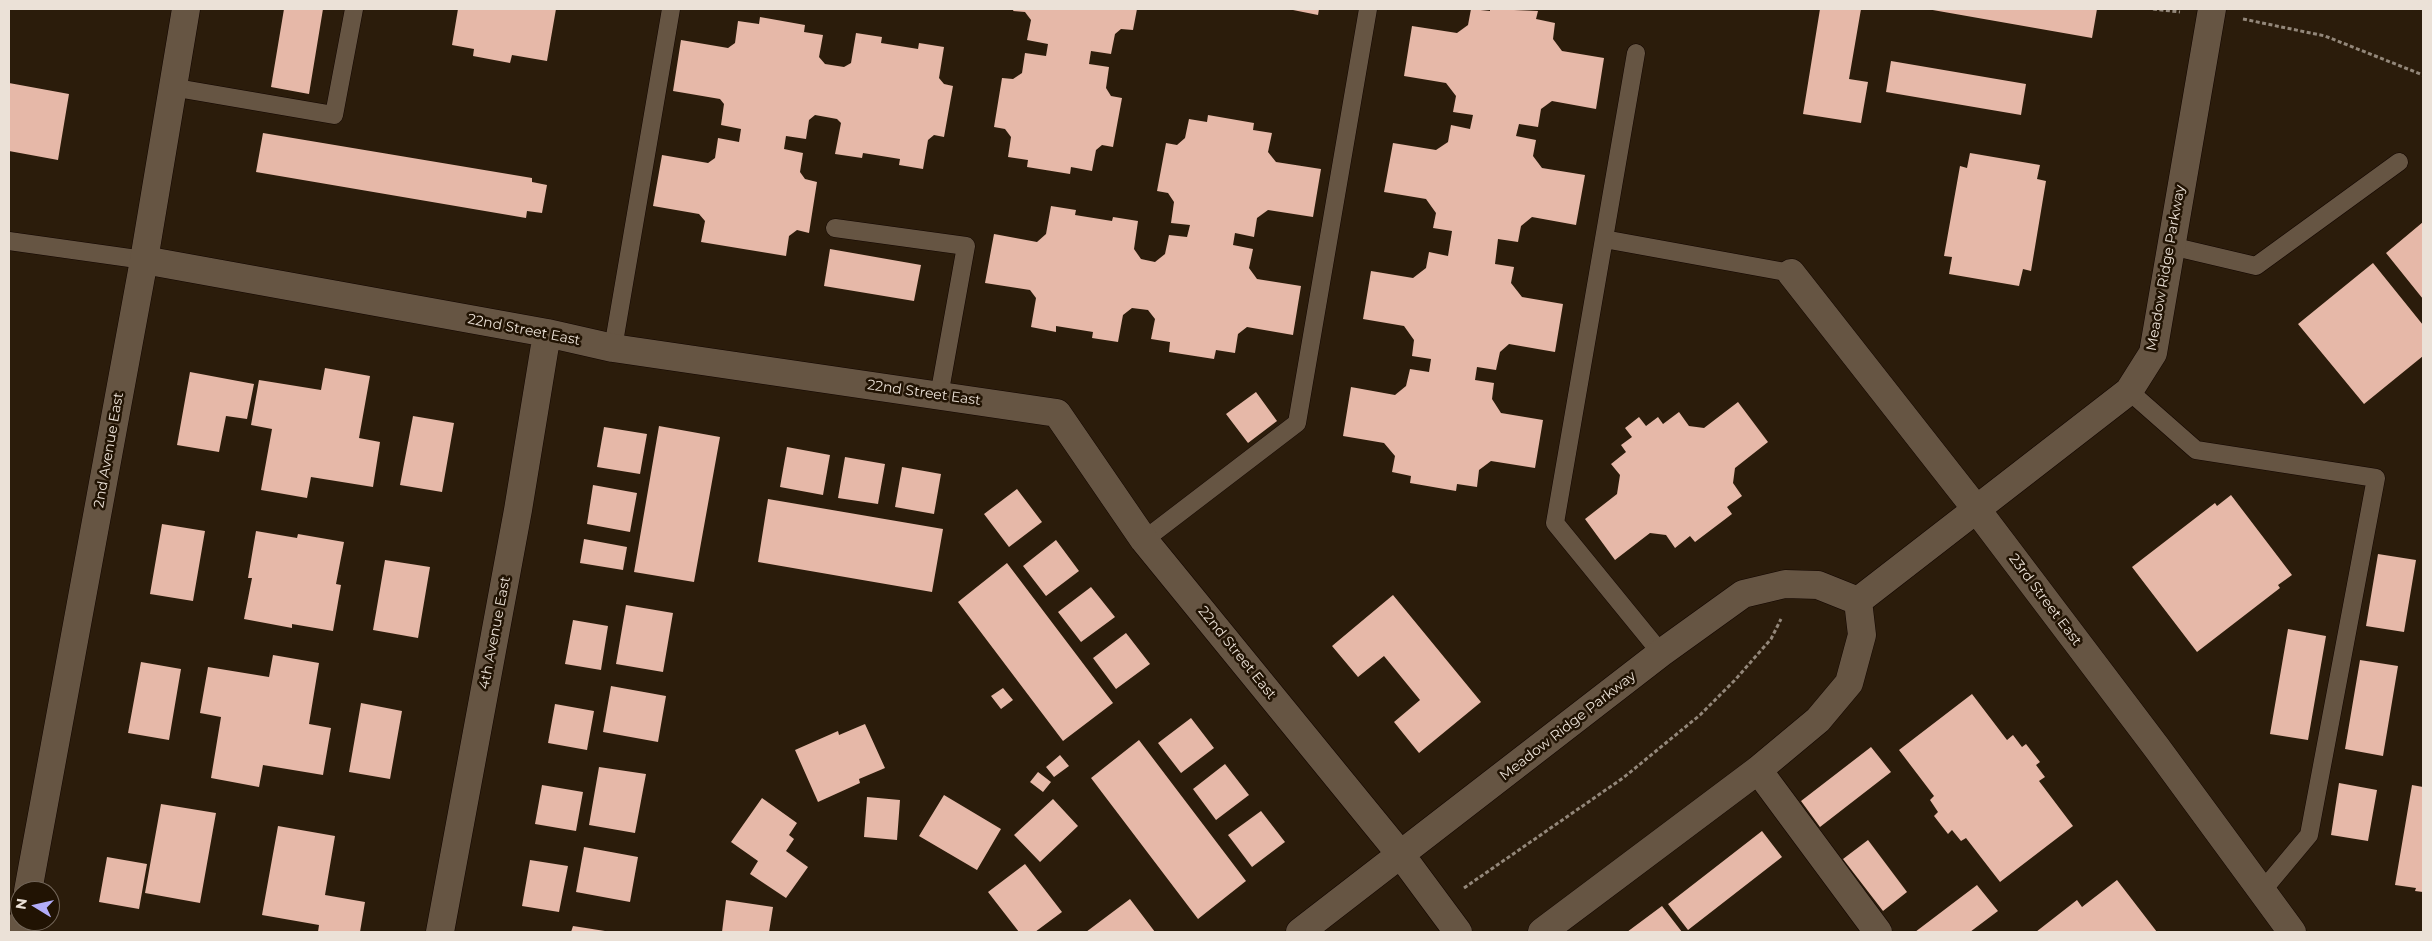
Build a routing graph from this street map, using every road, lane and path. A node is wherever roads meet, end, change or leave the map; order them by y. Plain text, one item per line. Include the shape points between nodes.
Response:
1 (186, 9) edge
2 (354, 9) edge
3 (671, 9) edge
4 (1368, 9) edge
5 (2153, 9) edge
6 (2212, 9) edge
7 (2161, 10) dead end
8 (2249, 20) dead end
9 (1636, 54) dead end
10 (2423, 75) edge
11 (171, 87) junction
12 (2399, 162) dead end
13 (835, 228) dead end
14 (1604, 239) junction
15 (9, 241) edge
16 (2171, 246) junction
17 (144, 260) junction
18 (1791, 273) joint
19 (547, 333) junction
20 (613, 348) junction
21 (2129, 391) junction
22 (939, 396) junction
23 (1977, 510) junction
24 (1144, 540) junction
25 (1798, 585) junction
26 (1858, 601) junction
27 (1661, 653) junction
28 (1758, 770) junction
29 (1401, 855) junction
30 (30, 881) edge
31 (2263, 890) junction
32 (1440, 909) junction
33 (440, 932) edge
34 (1300, 932) edge
35 (1458, 932) edge
36 (1542, 932) edge
37 (1878, 932) edge
38 (2292, 932) edge

1 - 11 street, 2nd Avenue East
2 - 11 lane via 334,116
3 - 20 lane
4 - 24 lane via 1297,423
5 - 7 path
6 - 16 street, Meadow Ridge Parkway
8 - 10 path via 2325,36
9 - 14 lane
11 - 17 street, 2nd Avenue East
12 - 16 lane via 2256,266
13 - 22 lane via 966,246
14 - 18 lane
14 - 27 lane via 1555,523
15 - 17 lane
16 - 21 street, Meadow Ridge Parkway via 2153,353
17 - 19 street, 22nd Street East
17 - 30 street, 2nd Avenue East
18 - 23 street, 23rd Street East
19 - 20 street, 22nd Street East
19 - 33 street, 4th Avenue East via 518,510
20 - 22 street, 22nd Street East
21 - 23 street, Meadow Ridge Parkway
21 - 31 lane via 2196,450 2376,478 2309,835
22 - 24 street, 22nd Street East via 1057,413
23 - 26 street, Meadow Ridge Parkway
23 - 31 street, 23rd Street East
24 - 29 street, 22nd Street East
25 - 26 street, Meadow Ridge Parkway via 1818,585
25 - 27 street, Meadow Ridge Parkway via 1785,584 1743,594
25 - 32 path via 1771,639 1700,715 1623,778 1466,887
26 - 28 street via 1862,635 1849,683 1818,720
27 - 29 street, Meadow Ridge Parkway
28 - 36 street
28 - 37 street
29 - 32 street, 22nd Street East
29 - 34 street, Meadow Ridge Parkway
31 - 38 street, 23rd Street East
32 - 35 street, 22nd Street East

